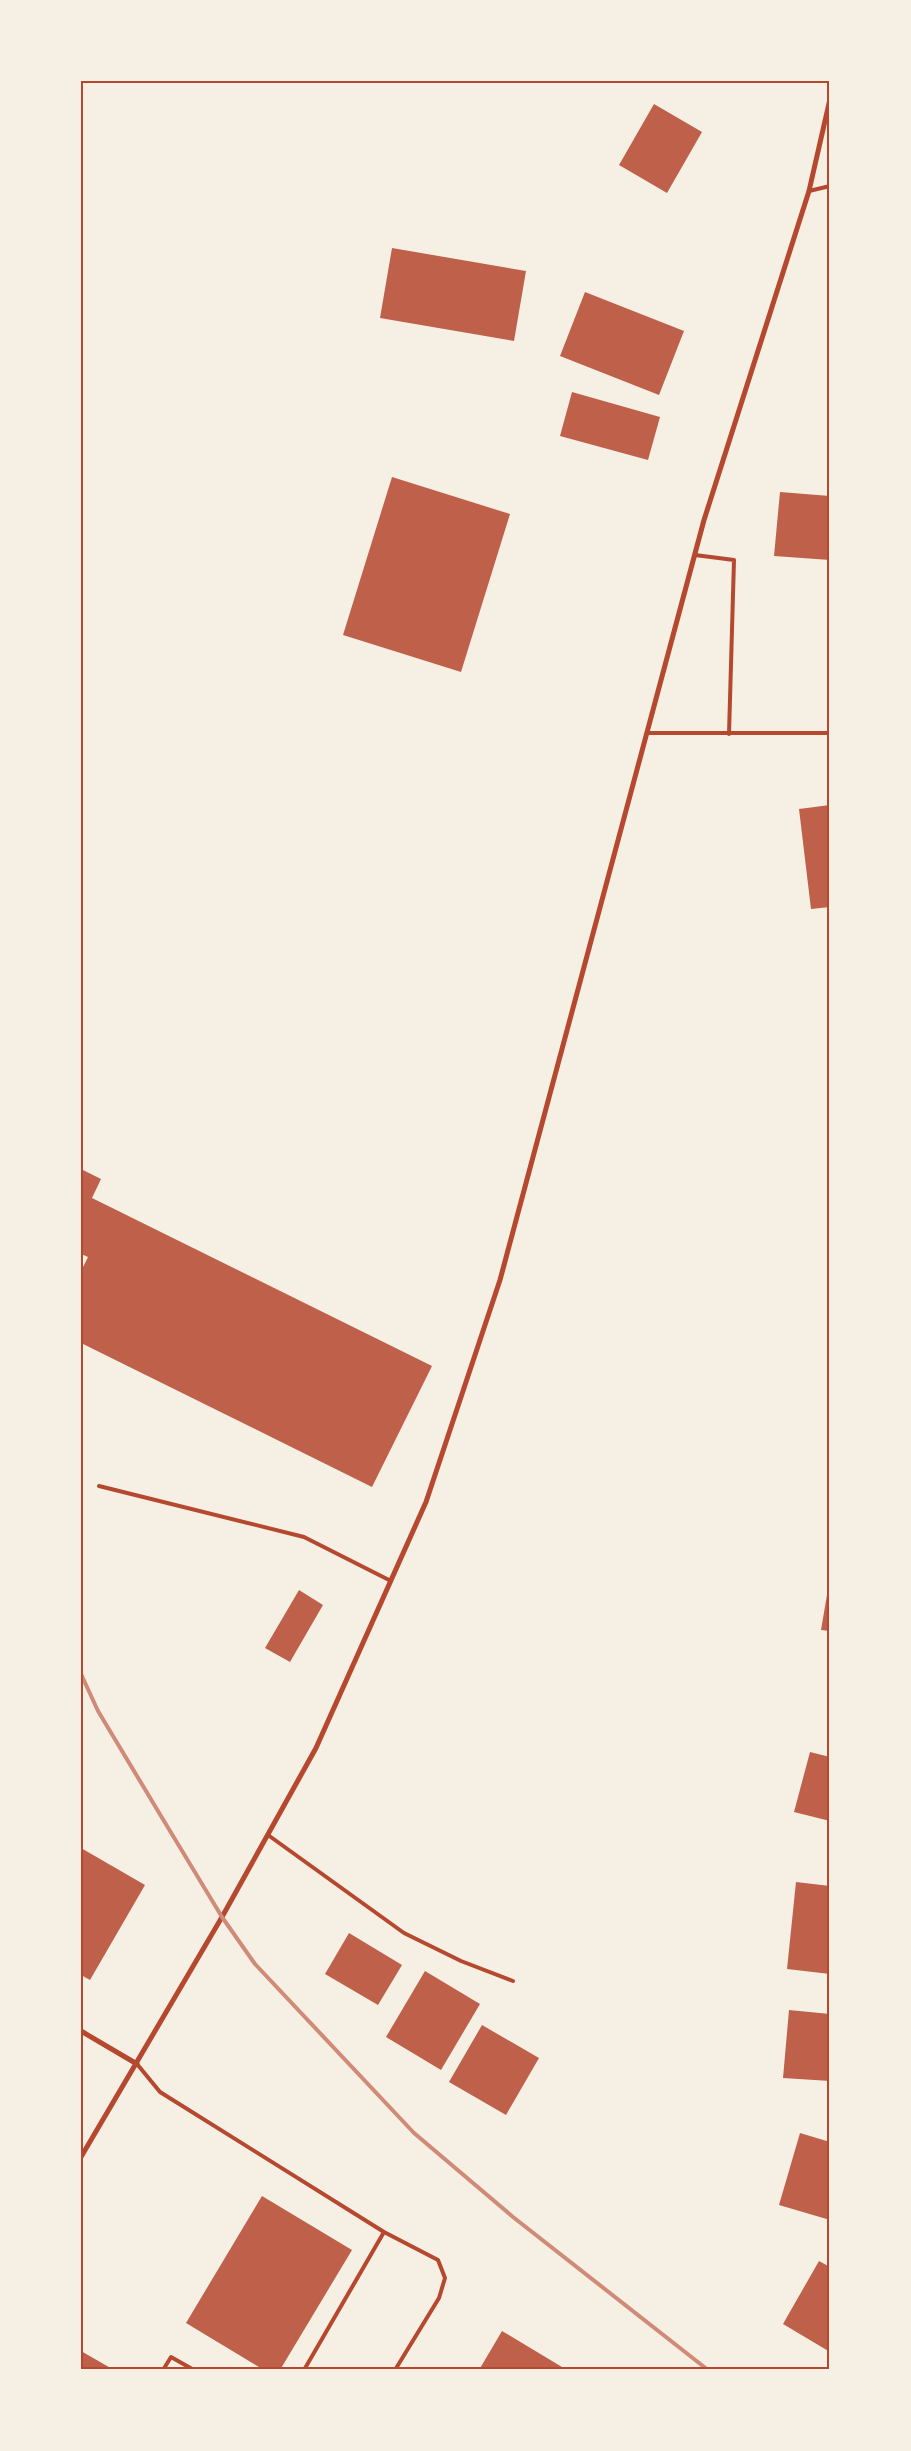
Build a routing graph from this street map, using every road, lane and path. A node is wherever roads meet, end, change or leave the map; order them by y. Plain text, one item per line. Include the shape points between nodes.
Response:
1 (830, 99) edge
2 (830, 186) edge
3 (809, 191) junction
4 (695, 556) junction
5 (647, 733) junction
6 (830, 733) edge
7 (729, 734) junction
8 (98, 1486) dead end
9 (391, 1581) junction
10 (268, 1835) junction
11 (513, 1981) dead end
12 (81, 2031) edge
13 (137, 2064) junction
14 (81, 2157) edge
15 (384, 2232) junction
16 (164, 2370) edge
17 (194, 2370) edge
18 (304, 2370) edge
19 (396, 2370) edge

1 - 3 street
2 - 3 lane
3 - 4 street
4 - 5 street
4 - 7 lane via 734,560
5 - 7 lane
5 - 9 street via 500,1280 426,1502
6 - 7 lane
8 - 9 lane via 304,1537
9 - 10 street via 316,1748
10 - 11 lane via 404,1933 460,1962
10 - 13 street
12 - 13 street
13 - 14 street
13 - 15 lane via 160,2092
15 - 18 lane
15 - 19 lane via 438,2260 446,2278 440,2298
16 - 17 lane via 171,2357

